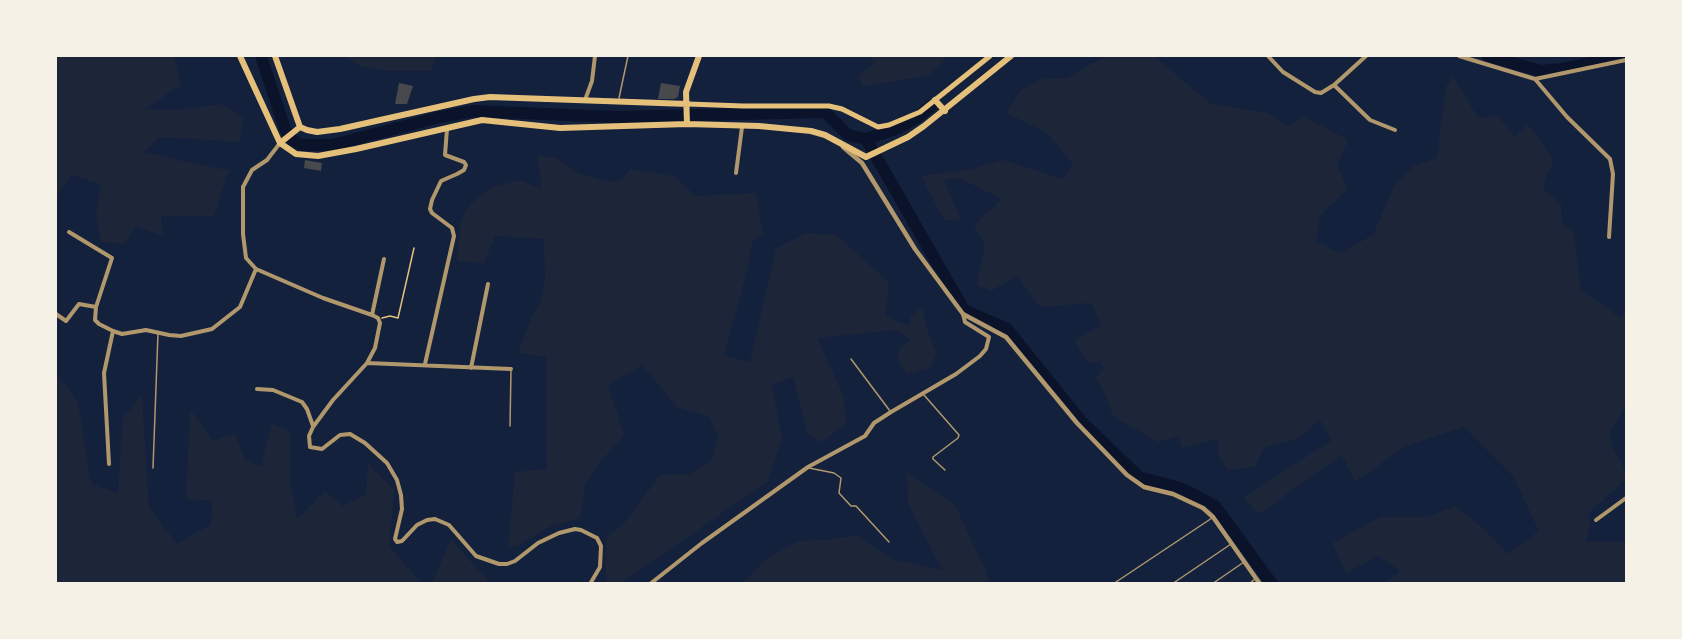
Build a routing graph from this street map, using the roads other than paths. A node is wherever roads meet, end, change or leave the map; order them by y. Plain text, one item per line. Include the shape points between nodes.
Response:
1 (240, 56) edge
2 (275, 56) edge
3 (595, 56) edge
4 (628, 56) edge
5 (699, 56) edge
6 (990, 56) edge
7 (1011, 56) edge
8 (1268, 56) edge
9 (1366, 56) edge
10 (1459, 56) edge
11 (1626, 61) edge
12 (1535, 79) junction
13 (1334, 85) junction
14 (935, 100) junction
15 (585, 101) junction
16 (618, 102) junction
17 (688, 104) junction
18 (945, 111) junction
19 (687, 124) junction
20 (300, 127) junction
21 (742, 127) junction
22 (447, 129) junction
23 (1395, 130) dead end
24 (280, 143) junction
25 (864, 160) junction
26 (736, 173) dead end
27 (69, 232) dead end
28 (1609, 237) dead end
29 (384, 260) dead end
30 (256, 268) junction
31 (488, 284) dead end
32 (96, 307) junction
33 (56, 314) edge
34 (963, 314) junction
35 (372, 315) junction
36 (113, 331) junction
37 (158, 332) junction
38 (851, 359) dead end
39 (367, 363) junction
40 (425, 364) junction
41 (471, 368) junction
42 (511, 369) joint
43 (257, 389) dead end
44 (923, 394) junction
45 (891, 412) junction
46 (510, 426) dead end
47 (313, 427) junction
48 (109, 464) dead end
49 (808, 467) junction
50 (153, 468) dead end
51 (945, 470) dead end
52 (1626, 498) edge
53 (1213, 517) junction
54 (1596, 520) dead end
55 (889, 542) dead end
56 (1231, 544) junction
57 (1244, 562) junction
58 (1256, 578) junction
59 (590, 584) edge
60 (650, 584) edge
61 (1113, 584) edge
62 (1172, 584) edge
63 (1212, 584) edge
64 (1248, 584) edge
65 (1260, 584) edge

1 - 24 main road
2 - 20 main road
3 - 15 street
4 - 16 lane
5 - 17 main road via 686,92
6 - 14 main road
7 - 18 main road
8 - 13 street via 1283,72 1315,92 1322,93
9 - 13 street
10 - 12 street
11 - 12 street
12 - 28 street via 1610,159 1613,174
13 - 23 street via 1370,120
14 - 17 main road via 898,123 878,127 829,106
14 - 18 main road
15 - 16 main road
15 - 20 main road via 482,98 340,129 317,132
16 - 17 main road
17 - 19 main road
18 - 25 main road via 908,137
19 - 21 main road
19 - 22 main road via 560,128 482,120
20 - 24 main road
21 - 25 main road via 811,131 825,135
21 - 26 street
22 - 24 main road via 318,156 296,154
22 - 40 street via 445,155 466,165 464,170 441,182 430,208 452,228 454,236
24 - 30 street via 267,160 252,170 243,186 245,252
25 - 34 street via 915,249
27 - 32 street via 112,258
29 - 35 street
30 - 35 street
30 - 37 street via 240,307 220,324 192,335 169,336
31 - 41 street
32 - 33 street via 79,303 66,321
32 - 36 street via 95,320
34 - 44 street via 965,322 989,337 986,349
34 - 53 street via 1006,337 1077,423 1127,475 1144,487 1187,499
35 - 39 street via 378,318 379,333
36 - 37 street
36 - 48 street via 104,373
37 - 50 lane
38 - 45 lane
39 - 40 street
39 - 47 street
40 - 41 street
41 - 42 street
42 - 46 lane
43 - 47 street via 273,390 302,402
44 - 45 street
44 - 51 lane via 959,435 933,457
45 - 49 street via 874,423 865,436
47 - 59 street via 310,447 326,447 340,435 350,434 387,464 401,495 397,542 417,525 435,519 449,525 476,556 507,564 559,533 581,530 597,538 601,546 600,567
49 - 55 lane via 841,478 838,493 856,506
49 - 60 street
52 - 54 street
53 - 56 street
53 - 61 lane
56 - 57 street
56 - 62 lane
57 - 58 street
57 - 63 lane
58 - 64 lane
58 - 65 street

